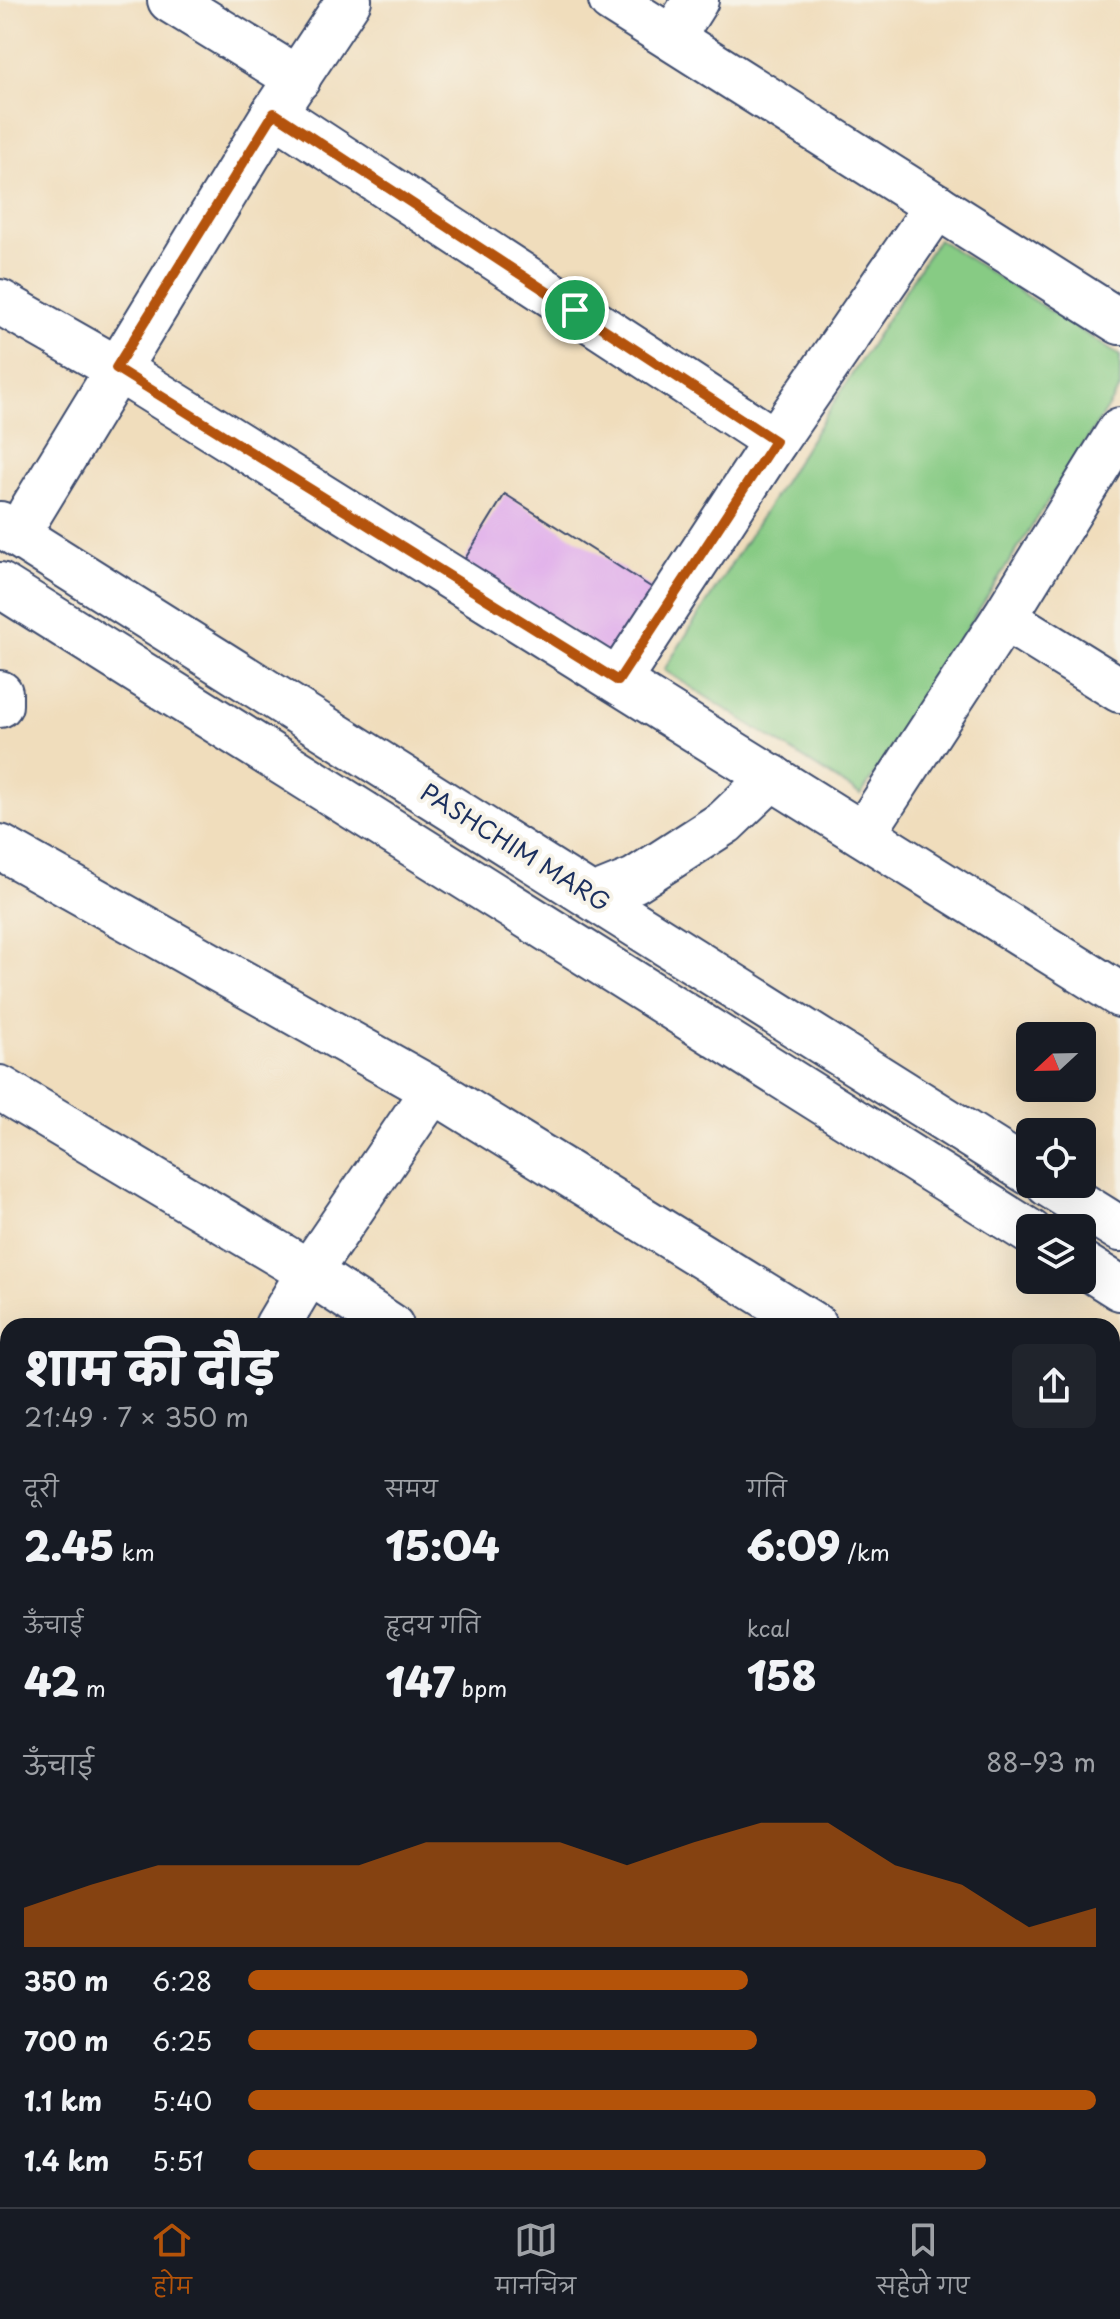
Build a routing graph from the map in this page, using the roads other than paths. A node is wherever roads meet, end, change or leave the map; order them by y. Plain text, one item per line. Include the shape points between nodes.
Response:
1 (170, 0) edge
2 (349, 0) edge
3 (611, 0) edge
4 (696, 0) edge
5 (672, 38) junction
6 (286, 96) junction
7 (937, 206) junction
8 (0, 302) edge
9 (1120, 322) edge
10 (116, 368) junction
11 (1120, 430) edge
12 (775, 441) junction
13 (15, 518) edge
14 (0, 585) edge
15 (1004, 618) junction
16 (618, 681) junction
17 (1120, 690) edge
18 (0, 693) edge
19 (0, 705) edge
20 (772, 777) junction
21 (863, 834) junction
22 (0, 847) edge
23 (593, 897) junction
24 (1120, 995) edge
25 (0, 1088) edge
26 (433, 1090) junction
27 (1016, 1164) edge
28 (1070, 1198) edge
29 (1016, 1223) edge
30 (1120, 1229) edge
31 (309, 1272) junction
32 (1096, 1273) edge
33 (1120, 1288) edge
34 (282, 1318) edge
35 (379, 1318) edge
36 (801, 1318) edge

1 - 6 street
2 - 6 street
3 - 5 street
4 - 5 street
5 - 7 street
6 - 10 street
6 - 12 street
7 - 9 street
7 - 12 street
8 - 10 street
10 - 13 street
10 - 16 street
11 - 15 street
12 - 16 street
13 - 23 street, PASHCHIM MARG
14 - 29 street
15 - 17 street
15 - 21 street
16 - 20 street
18 - 19 street
20 - 21 street
20 - 23 street via 725,822 635,880
21 - 24 street
22 - 26 street
23 - 27 street, PASHCHIM MARG
25 - 31 street
26 - 31 street
26 - 36 street
28 - 30 street
31 - 34 street
31 - 35 street
32 - 33 street

